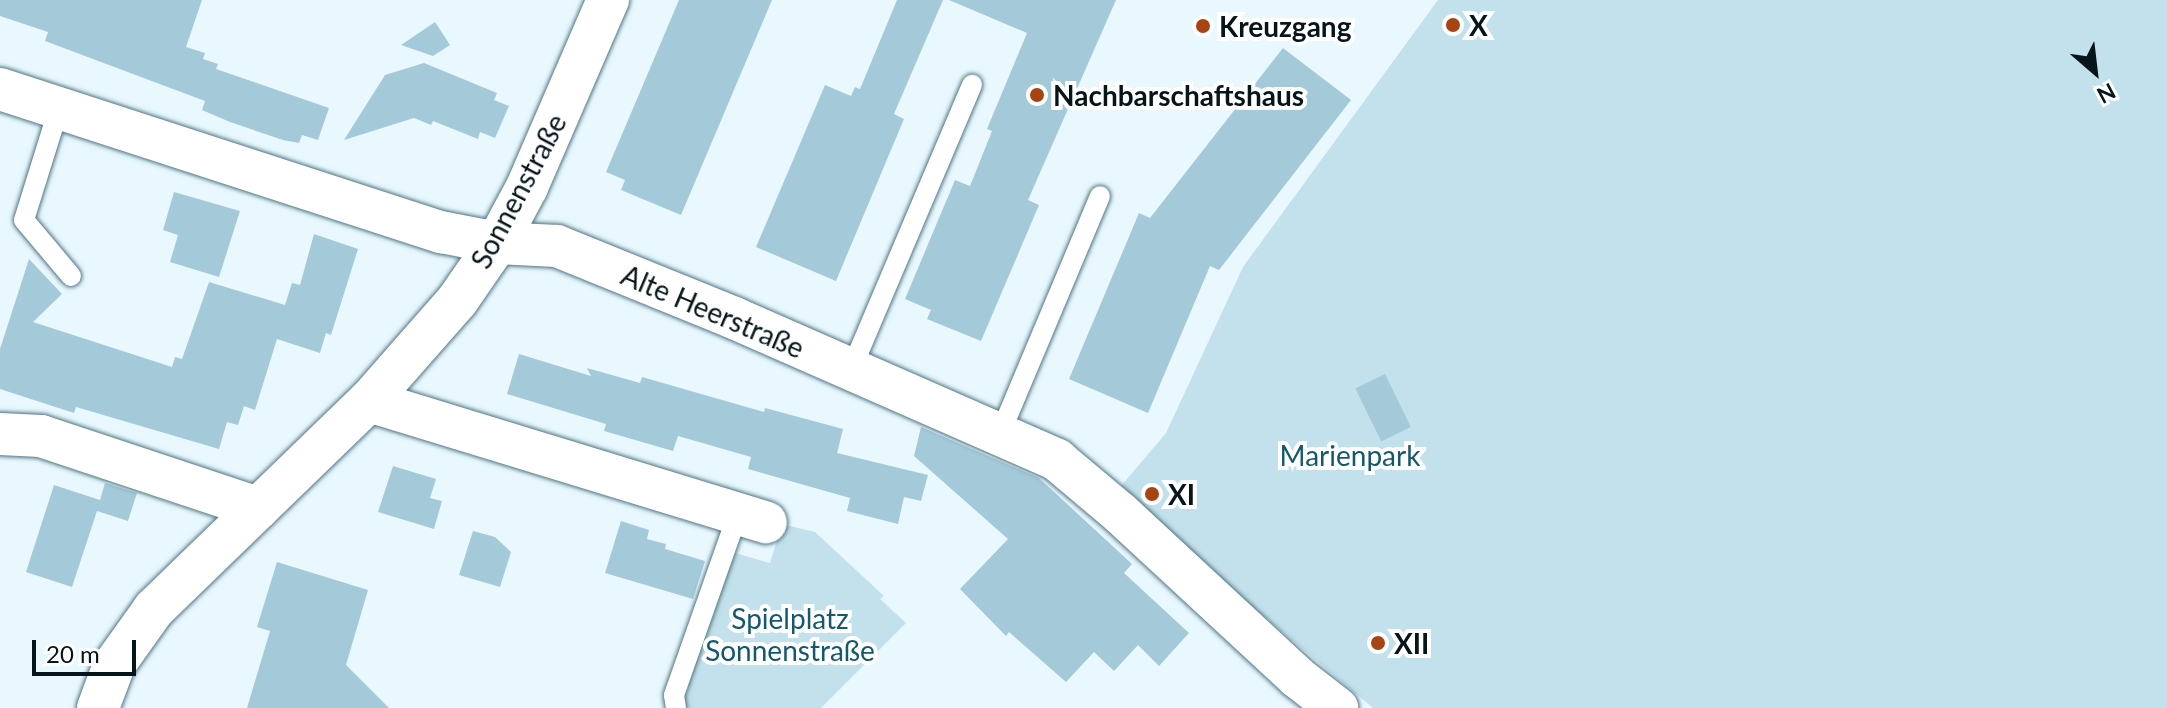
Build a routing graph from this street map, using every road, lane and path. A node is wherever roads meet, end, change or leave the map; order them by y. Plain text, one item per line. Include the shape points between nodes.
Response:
1 (608, 0) edge
2 (972, 85) dead end
3 (0, 89) edge
4 (65, 108) junction
5 (1100, 196) dead end
6 (497, 243) junction
7 (71, 276) dead end
8 (851, 370) junction
9 (369, 401) junction
10 (0, 434) edge
11 (1000, 434) junction
12 (258, 508) junction
13 (752, 517) joint
14 (98, 708) edge
15 (676, 708) edge
16 (1337, 708) edge

1 - 6 street, Sonnenstraße via 544,151
2 - 8 lane
3 - 4 street, Alte Heerstraße
4 - 6 street, Alte Heerstraße via 441,232
4 - 7 lane via 53,127 24,220
5 - 11 lane
6 - 8 street, Alte Heerstraße via 557,246
6 - 9 street, Sonnenstraße via 457,301
8 - 11 street, Alte Heerstraße
9 - 12 street, Sonnenstraße
9 - 13 street
10 - 12 street via 41,436
11 - 16 street, Alte Heerstraße via 1057,460
12 - 14 street, Sonnenstraße via 130,638
13 - 15 lane via 674,695

